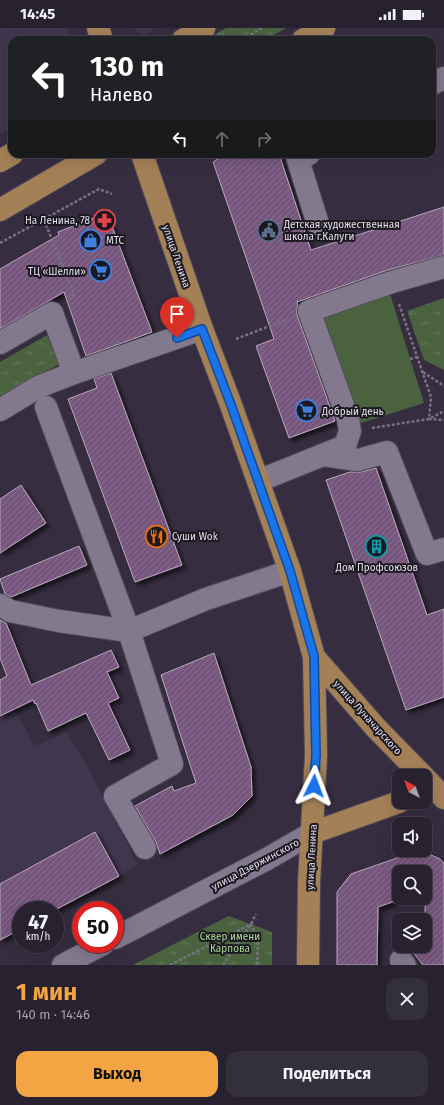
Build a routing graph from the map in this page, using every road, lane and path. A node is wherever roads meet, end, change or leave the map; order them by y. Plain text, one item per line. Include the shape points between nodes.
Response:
1 (204, 28) edge
2 (262, 28) edge
3 (324, 28) edge
4 (190, 36) edge
5 (249, 36) edge
6 (310, 36) edge
7 (89, 158) edge
8 (143, 158) edge
9 (302, 158) edge
10 (112, 194) dead end
11 (0, 210) edge
12 (44, 220) junction
13 (318, 224) dead end
14 (0, 243) edge
15 (444, 267) edge
16 (392, 282) junction
17 (310, 311) junction
18 (52, 313) junction
19 (202, 329) junction
20 (236, 339) dead end
21 (0, 342) edge
22 (417, 357) junction
23 (410, 359) dead end
24 (423, 372) junction
25 (74, 373) junction
26 (444, 386) edge
27 (46, 407) dead end
28 (0, 410) edge
29 (444, 411) edge
30 (429, 418) junction
31 (444, 420) edge
32 (350, 431) junction
33 (323, 455) junction
34 (258, 481) junction
35 (444, 549) edge
36 (290, 571) junction
37 (0, 605) edge
38 (129, 631) junction
39 (314, 656) junction
40 (433, 787) edge
41 (392, 804) edge
42 (312, 833) junction
43 (145, 848) dead end
44 (256, 914) dead end
45 (252, 924) junction
46 (124, 933) edge
47 (86, 953) edge
48 (63, 965) edge
49 (170, 965) edge
50 (223, 965) edge
51 (258, 965) edge
52 (308, 965) edge

1 - 4 main road
2 - 5 path
3 - 6 main road
7 - 11 main road
8 - 19 main road, улица Ленина
9 - 13 street via 298,160
10 - 12 path via 99,189
12 - 14 path
12 - 18 path via 74,294 58,305
15 - 16 street
16 - 17 street
16 - 22 path
17 - 20 path
17 - 32 street
18 - 21 street
18 - 25 street
19 - 25 street
19 - 34 main road, улица Ленина
22 - 23 path
22 - 24 path
24 - 26 path
24 - 30 path via 431,397
25 - 28 street via 38,387
27 - 38 street
29 - 30 path
30 - 31 path
30 - 32 path
32 - 33 street via 345,446
33 - 34 street
33 - 35 street via 358,460 387,452 427,554
34 - 36 main road, улица Ленина
36 - 38 street via 206,599
36 - 39 main road, улица Ленина
37 - 38 street via 10,611 52,620
38 - 43 street via 172,764 115,796
39 - 40 main road, улица Луначарского via 376,728
39 - 42 main road, улица Ленина via 316,755
41 - 42 main road, улица Дзержинского
42 - 46 street, улица Дзержинского
42 - 52 main road, улица Ленина
44 - 45 path
45 - 49 path
45 - 50 path
45 - 51 path via 258,942
47 - 48 street

